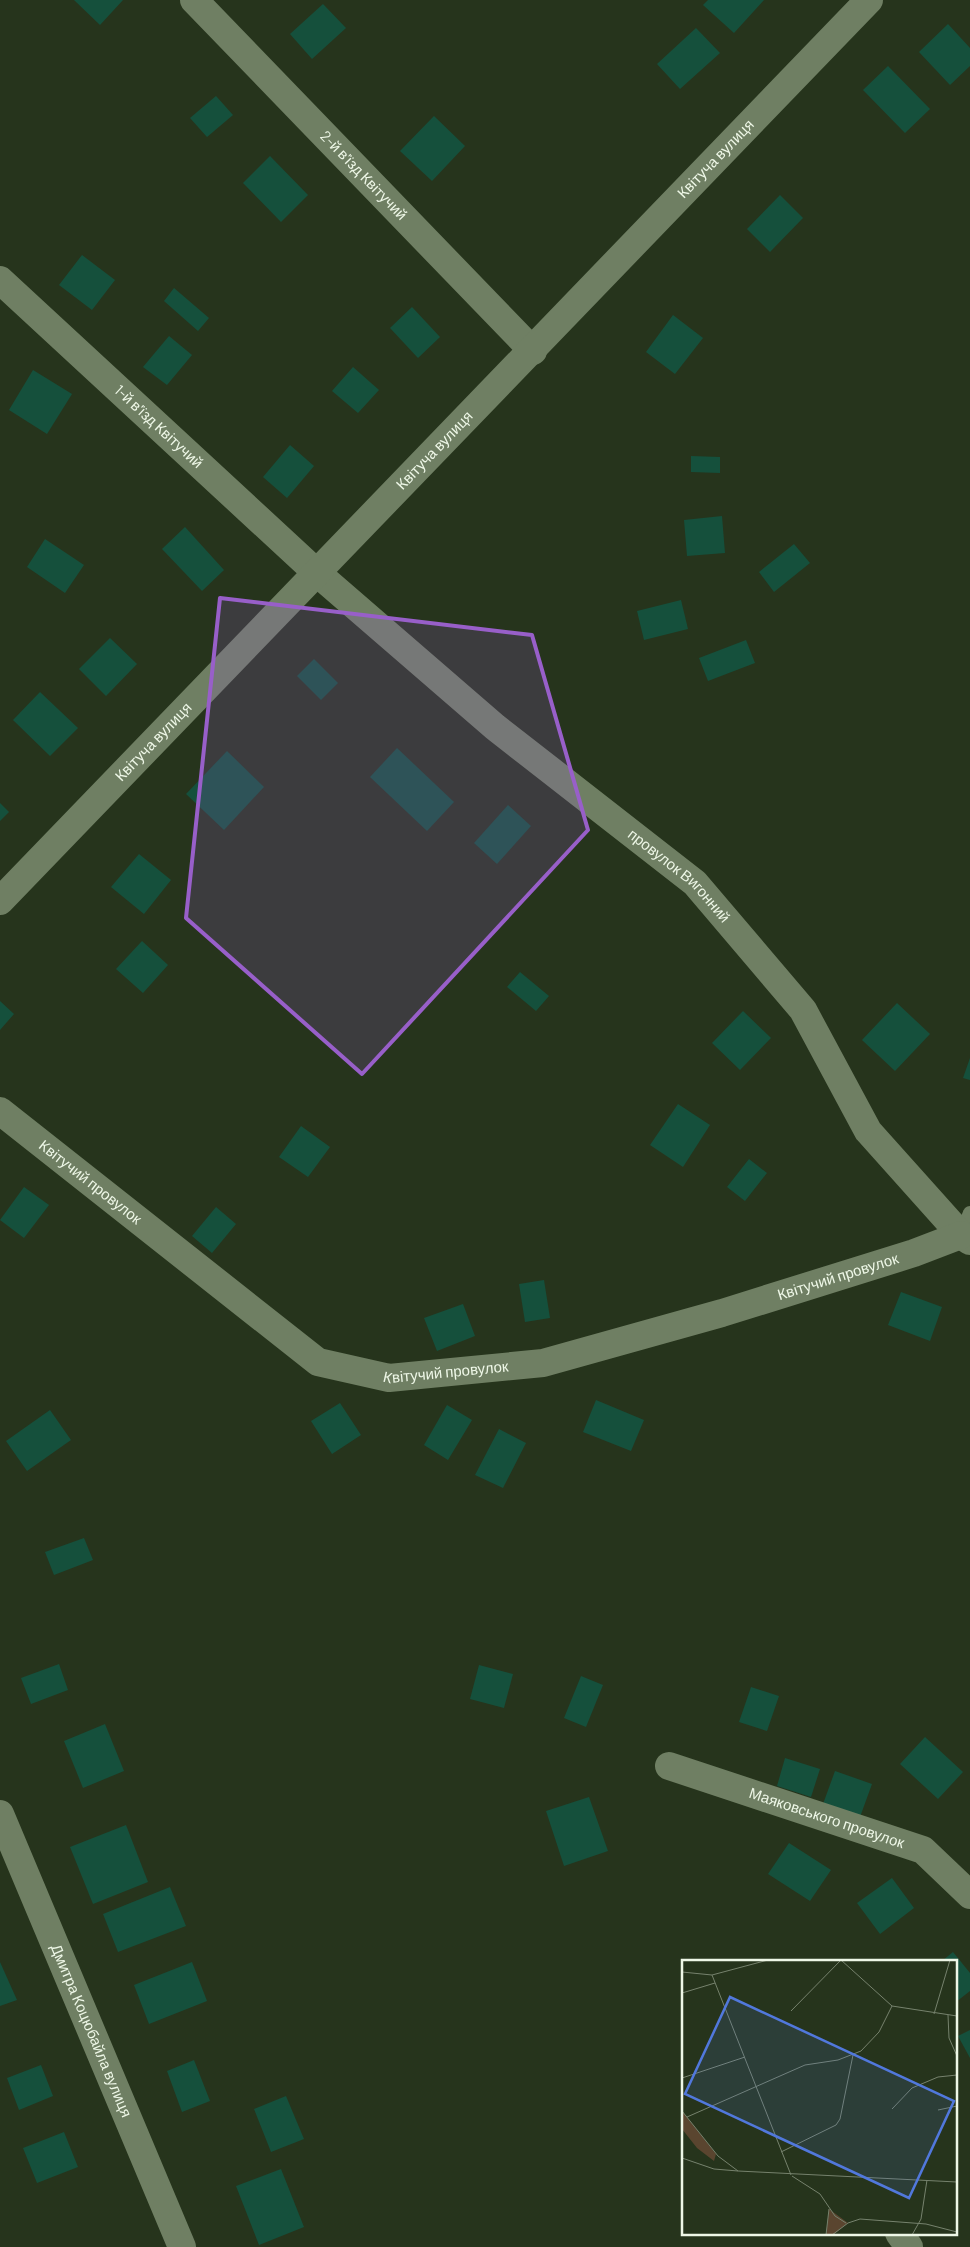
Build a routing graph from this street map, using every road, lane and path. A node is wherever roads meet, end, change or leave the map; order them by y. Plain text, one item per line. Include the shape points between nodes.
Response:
1 (194, 0) edge
2 (869, 0) edge
3 (0, 280) edge
4 (533, 351) junction
5 (318, 573) junction
6 (0, 901) edge
7 (0, 1111) edge
8 (967, 1230) edge
9 (669, 1766) dead end
10 (0, 1814) edge
11 (970, 1895) edge
12 (900, 2234) edge
13 (182, 2247) edge
14 (909, 2247) edge

1 - 4 street, 2-й в'їзд Квітучий
2 - 4 street, Квітуча вулиця
3 - 5 street, 1-й в'їзд Квітучий
4 - 5 street, Квітуча вулиця
5 - 6 street, Квітуча вулиця
5 - 8 street, провулок Вигонний via 495,727 696,883 803,1010 868,1131
7 - 8 street, Квітучий провулок via 318,1362 389,1378 543,1362 722,1313 914,1253
9 - 11 street, Маяковського провулок via 923,1850
10 - 13 street, Дмитра Коцюбайла вулиця
12 - 14 street

